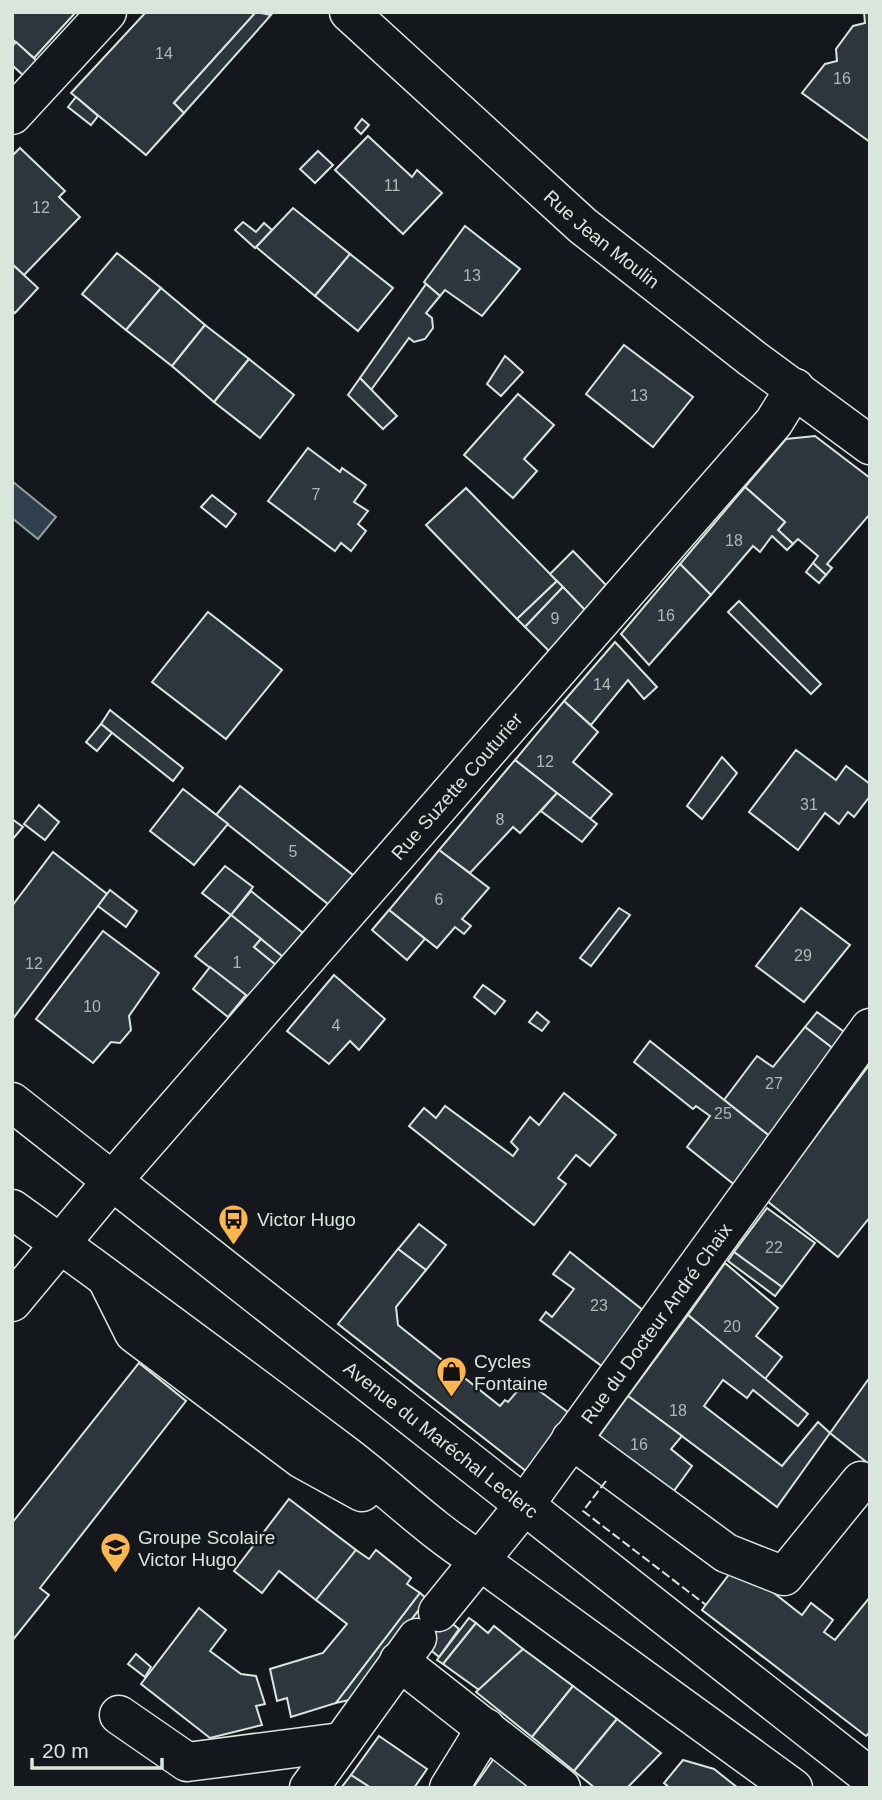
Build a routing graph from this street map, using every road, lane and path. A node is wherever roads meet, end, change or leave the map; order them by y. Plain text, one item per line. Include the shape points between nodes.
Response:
1 (107, 12) edge
2 (349, 12) edge
3 (12, 115) edge
4 (795, 388) junction
5 (870, 445) edge
6 (870, 1028) edge
7 (12, 1102) edge
8 (113, 1180) junction
9 (12, 1209) edge
10 (60, 1243) junction
11 (12, 1302) edge
12 (571, 1439) junction
13 (861, 1481) dead end
14 (523, 1507) junction
15 (463, 1550) junction
16 (418, 1637) junction
17 (119, 1715) dead end
18 (486, 1728) junction
19 (341, 1742) junction
20 (870, 1777) edge
21 (309, 1788) edge
22 (449, 1788) edge
23 (561, 1788) edge
24 (793, 1788) edge

1 - 3 street
2 - 4 street, Rue Jean Moulin via 583,226
4 - 5 street, Rue Jean Moulin
4 - 8 street, Rue Suzette Couturier via 774,422
6 - 12 street, Rue du Docteur André Chaix
7 - 8 street, Avenue du Maréchal Leclerc
8 - 10 street, Rue Suzette Couturier
8 - 14 street, Avenue du Maréchal Leclerc
9 - 10 street
10 - 11 street, Rue Suzette Couturier
10 - 15 street via 387,1486
12 - 13 street via 726,1553 784,1576
12 - 14 street, Rue du Docteur André Chaix
14 - 15 street, Rue du Docteur André Chaix
14 - 20 street, Avenue du Maréchal Leclerc
15 - 16 street, Rue du Docteur André Chaix
15 - 24 street
16 - 18 street
16 - 19 street, Rue du Docteur André Chaix
17 - 19 street via 187,1762
18 - 22 street
18 - 23 street
19 - 21 street, Rue du Docteur André Chaix

